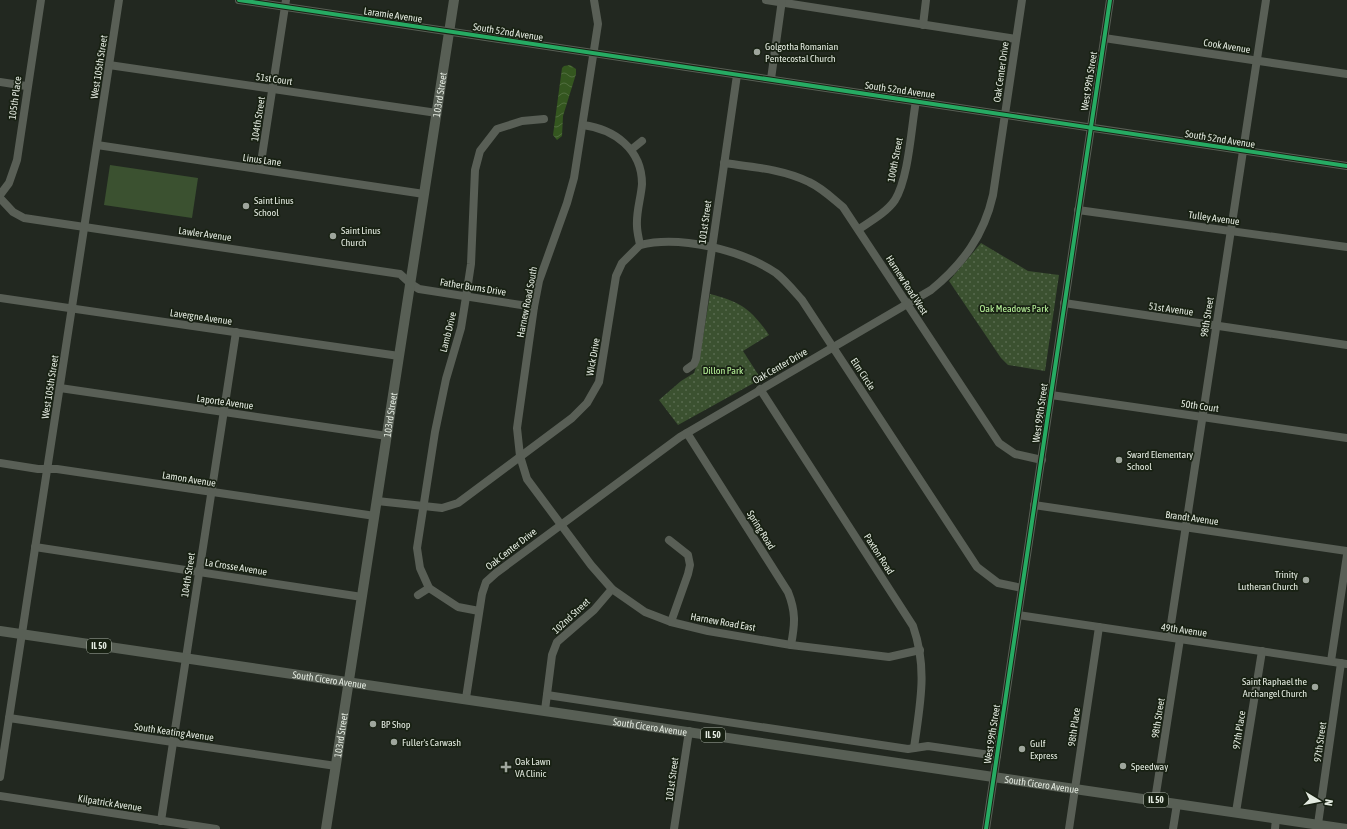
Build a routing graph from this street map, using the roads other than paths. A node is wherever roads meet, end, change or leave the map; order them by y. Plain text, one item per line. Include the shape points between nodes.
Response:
1 (41, 0) edge
2 (119, 0) edge
3 (239, 0) edge
4 (454, 0) edge
5 (594, 0) edge
6 (766, 0) edge
7 (926, 0) edge
8 (1022, 0) edge
9 (1110, 0) edge
10 (1266, 0) edge
11 (782, 1) edge
12 (286, 3) edge
13 (923, 25) junction
14 (450, 31) junction
15 (1104, 38) junction
16 (1016, 39) junction
17 (593, 54) junction
18 (1256, 61) junction
19 (109, 65) junction
20 (1347, 74) edge
21 (737, 75) junction
22 (771, 79) junction
23 (0, 82) edge
24 (26, 86) junction
25 (272, 89) junction
26 (916, 101) junction
27 (437, 113) junction
28 (1006, 114) junction
29 (544, 119) dead end
30 (583, 124) junction
31 (1091, 127) junction
32 (642, 141) dead end
33 (97, 145) junction
34 (632, 149) junction
35 (1243, 151) junction
36 (724, 163) junction
37 (1347, 166) edge
38 (260, 169) junction
39 (424, 194) junction
40 (0, 196) edge
41 (1078, 210) junction
42 (84, 226) junction
43 (859, 229) junction
44 (1231, 230) junction
45 (640, 244) junction
46 (712, 247) junction
47 (1347, 247) edge
48 (411, 284) junction
49 (466, 297) junction
50 (0, 298) edge
51 (1064, 303) junction
52 (907, 304) junction
53 (534, 307) junction
54 (72, 308) junction
55 (1216, 326) junction
56 (236, 332) junction
57 (1347, 345) edge
58 (833, 347) junction
59 (399, 356) junction
60 (687, 368) dead end
61 (60, 388) junction
62 (760, 389) junction
63 (1051, 395) junction
64 (224, 412) junction
65 (1202, 417) junction
66 (688, 433) junction
67 (387, 436) junction
68 (1347, 438) edge
69 (520, 456) junction
70 (1042, 460) junction
71 (0, 463) edge
72 (47, 469) junction
73 (210, 493) junction
74 (377, 500) junction
75 (1034, 505) junction
76 (422, 506) junction
77 (374, 516) junction
78 (560, 524) junction
79 (1185, 527) junction
80 (669, 540) dead end
81 (35, 547) junction
82 (1347, 551) edge
83 (1347, 555) edge
84 (198, 572) junction
85 (429, 588) junction
86 (1022, 588) junction
87 (612, 589) junction
88 (418, 595) dead end
89 (362, 596) junction
90 (479, 611) junction
91 (1018, 615) junction
92 (671, 622) junction
93 (1099, 627) junction
94 (0, 631) edge
95 (22, 634) junction
96 (1168, 637) junction
97 (1180, 639) junction
98 (792, 645) junction
99 (920, 650) junction
100 (1262, 651) junction
101 (185, 658) junction
102 (1331, 661) junction
103 (1344, 663) edge
104 (349, 682) junction
105 (547, 695) junction
106 (466, 698) junction
107 (544, 710) junction
108 (9, 718) junction
109 (689, 731) junction
110 (172, 742) junction
111 (914, 748) junction
112 (997, 756) junction
113 (336, 766) junction
114 (994, 776) junction
115 (0, 777) edge
116 (1075, 788) junction
117 (0, 796) edge
118 (1155, 800) junction
119 (1177, 804) junction
120 (1236, 812) junction
121 (1276, 818) junction
122 (161, 820) junction
123 (1318, 824) junction
124 (216, 829) edge
125 (326, 829) edge
126 (674, 829) edge
127 (986, 829) edge
128 (1069, 829) edge
129 (1173, 829) edge
130 (1275, 829) edge
131 (1347, 829) edge

1 - 24 street, 105th Place
2 - 19 street, West 105th Street
3 - 12 street, Laramie Avenue
4 - 14 main road, 103rd Street
5 - 17 street via 598,24
6 - 11 street
7 - 13 street
8 - 16 street, Oak Center Drive
9 - 15 street, West 99th Street
10 - 18 street, 98th Street
11 - 13 street
11 - 22 street
12 - 14 street, Laramie Avenue
12 - 25 street, 104th Street
13 - 16 street
14 - 17 street, South 52nd Avenue
14 - 27 main road, 103rd Street
15 - 18 street, Cook Avenue
15 - 31 street, West 99th Street
16 - 28 street, Oak Center Drive
17 - 21 street, South 52nd Avenue
17 - 30 street, Harnew Road South
18 - 20 street, Cook Avenue
18 - 35 street, 98th Street
19 - 25 street, 51st Court
19 - 33 street, West 105th Street
21 - 22 street, South 52nd Avenue
21 - 36 street, 101st Street
22 - 26 street, South 52nd Avenue
23 - 24 street
24 - 40 street, 105th Place via 17,160 9,183
25 - 27 street, 51st Court
25 - 38 street, 104th Street
26 - 28 street, South 52nd Avenue
26 - 43 street, 100th Street via 902,183 894,200 884,211
27 - 39 main road, 103rd Street
28 - 31 street, South 52nd Avenue
28 - 52 street, Oak Center Drive via 990,210 979,236 950,274 931,290
29 - 49 street, Lamb Drive via 522,121 497,129 480,151 475,170
30 - 34 street via 607,130
30 - 53 street, Harnew Road South via 574,178 539,281
31 - 35 street, South 52nd Avenue
31 - 41 street, West 99th Street
32 - 34 street
33 - 38 street, Linus Lane
33 - 42 street, West 105th Street
34 - 45 street via 641,176 637,226
35 - 37 street, South 52nd Avenue
35 - 44 street, 98th Street
36 - 43 street, Harnew Road West via 785,173 808,181 843,207
36 - 46 street, 101st Street
38 - 39 street, Linus Lane
39 - 48 main road, 103rd Street
40 - 42 street, Lawler Avenue via 13,212 24,218
41 - 44 street, Tulley Avenue
41 - 51 street, West 99th Street
42 - 48 street, Lawler Avenue via 400,274
42 - 54 street, West 105th Street
43 - 52 street, Harnew Road West
44 - 47 street, Tulley Avenue
44 - 55 street, 98th Street
45 - 46 street, Elm Circle via 666,241
45 - 69 street, Wick Drive via 622,263 616,276 601,373 591,397 572,418
46 - 58 street, Elm Circle via 747,257 777,274 802,300
46 - 60 street, 101st Street via 696,359 694,364
48 - 49 street, Father Burns Drive via 419,289
48 - 59 main road, 103rd Street
49 - 53 street, Father Burns Drive
49 - 76 street, Lamb Drive via 461,328 446,379
50 - 54 street, Lavergne Avenue
51 - 55 street, 51st Avenue
51 - 63 street, West 99th Street
52 - 58 street, Oak Center Drive
52 - 70 street, Harnew Road West via 999,443 1015,454
53 - 69 street, Harnew Road South via 517,428
54 - 56 street, Lavergne Avenue
54 - 61 street, West 105th Street
55 - 57 street, 51st Avenue
55 - 65 street, 98th Street
56 - 59 street, Lavergne Avenue
56 - 64 street, 104th Street
58 - 62 street, Oak Center Drive
58 - 86 street, Elm Circle via 977,567 998,583
59 - 67 main road, 103rd Street
61 - 64 street, Laporte Avenue
61 - 72 street, West 105th Street
62 - 66 street, Oak Center Drive
62 - 99 street, Paxton Road via 900,603 913,626
63 - 65 street, 50th Court
63 - 70 street, West 99th Street
64 - 67 street, Laporte Avenue
64 - 73 street, 104th Street
65 - 68 street, 50th Court
65 - 79 street, 98th Street
66 - 78 street, Oak Center Drive
66 - 98 street, Spring Road via 788,592 794,608
67 - 74 main road, 103rd Street
69 - 76 street, Wick Drive via 458,503 442,508
69 - 78 street, Harnew Road South via 527,479
70 - 75 street, West 99th Street
71 - 72 street, Lamon Avenue
72 - 73 street, Lamon Avenue
72 - 81 street, West 105th Street
73 - 77 street, Lamon Avenue
73 - 84 street, 104th Street
74 - 76 street, Wick Drive
74 - 77 main road, 103rd Street
75 - 79 street, Brandt Avenue
75 - 86 street, West 99th Street
76 - 85 street, Lamb Drive via 417,548 420,568
77 - 89 main road, 103rd Street
78 - 87 street, Harnew Road East via 591,566
78 - 90 street, Oak Center Drive via 486,582
79 - 82 street, Brandt Avenue
79 - 96 street, 98th Street
80 - 92 street via 688,555 690,565
81 - 84 street, La Crosse Avenue
81 - 95 street, West 105th Street
83 - 102 street
84 - 89 street, La Crosse Avenue
84 - 101 street, 104th Street
85 - 88 street
85 - 90 street via 458,607
86 - 91 street, West 99th Street
87 - 92 street, Harnew Road East via 645,612
87 - 105 street, 102nd Street via 594,610 557,642 552,655
89 - 104 main road, 103rd Street
90 - 106 street, Oak Center Drive
91 - 93 street, 49th Avenue
91 - 112 street, West 99th Street
92 - 98 street, Harnew Road East
93 - 96 street, 49th Avenue
93 - 116 street, 98th Place
94 - 95 main road, South Cicero Avenue / IL 50
95 - 101 main road, South Cicero Avenue / IL 50
95 - 108 street, West 105th Street
96 - 97 street, 49th Avenue
97 - 100 street, 49th Avenue
97 - 118 street, 98th Street
98 - 99 street, Harnew Road East via 889,657
99 - 111 street, Paxton Road via 923,675
100 - 102 street, 49th Avenue
100 - 120 street, 97th Place
101 - 104 main road, South Cicero Avenue / IL 50
101 - 110 street, 104th Street
102 - 103 street, 49th Avenue
103 - 123 street, 97th Street
104 - 106 main road, South Cicero Avenue / IL 50
104 - 113 main road, 103rd Street
105 - 107 street, 102nd Street
105 - 111 street, South Cicero Avenue
106 - 107 main road, South Cicero Avenue / IL 50
107 - 109 main road, South Cicero Avenue / IL 50
108 - 110 street, South Keating Avenue
108 - 115 street, West 105th Street
109 - 114 main road, South Cicero Avenue / IL 50
109 - 126 street, 101st Street
110 - 113 street, South Keating Avenue
110 - 122 street, 104th Street
111 - 112 street, South Cicero Avenue via 928,746
112 - 114 street, West 99th Street
113 - 125 main road, 103rd Street
114 - 116 main road, South Cicero Avenue / IL 50
114 - 127 street, West 99th Street
116 - 118 main road, South Cicero Avenue / IL 50
116 - 128 street, 98th Place
117 - 122 street, Kilpatrick Avenue
118 - 119 main road, South Cicero Avenue / IL 50
119 - 120 main road, South Cicero Avenue / IL 50
119 - 129 street
120 - 121 main road, South Cicero Avenue / IL 50
121 - 123 main road, South Cicero Avenue / IL 50
121 - 130 street
122 - 124 street, Kilpatrick Avenue
123 - 131 main road, South Cicero Avenue / IL 50

